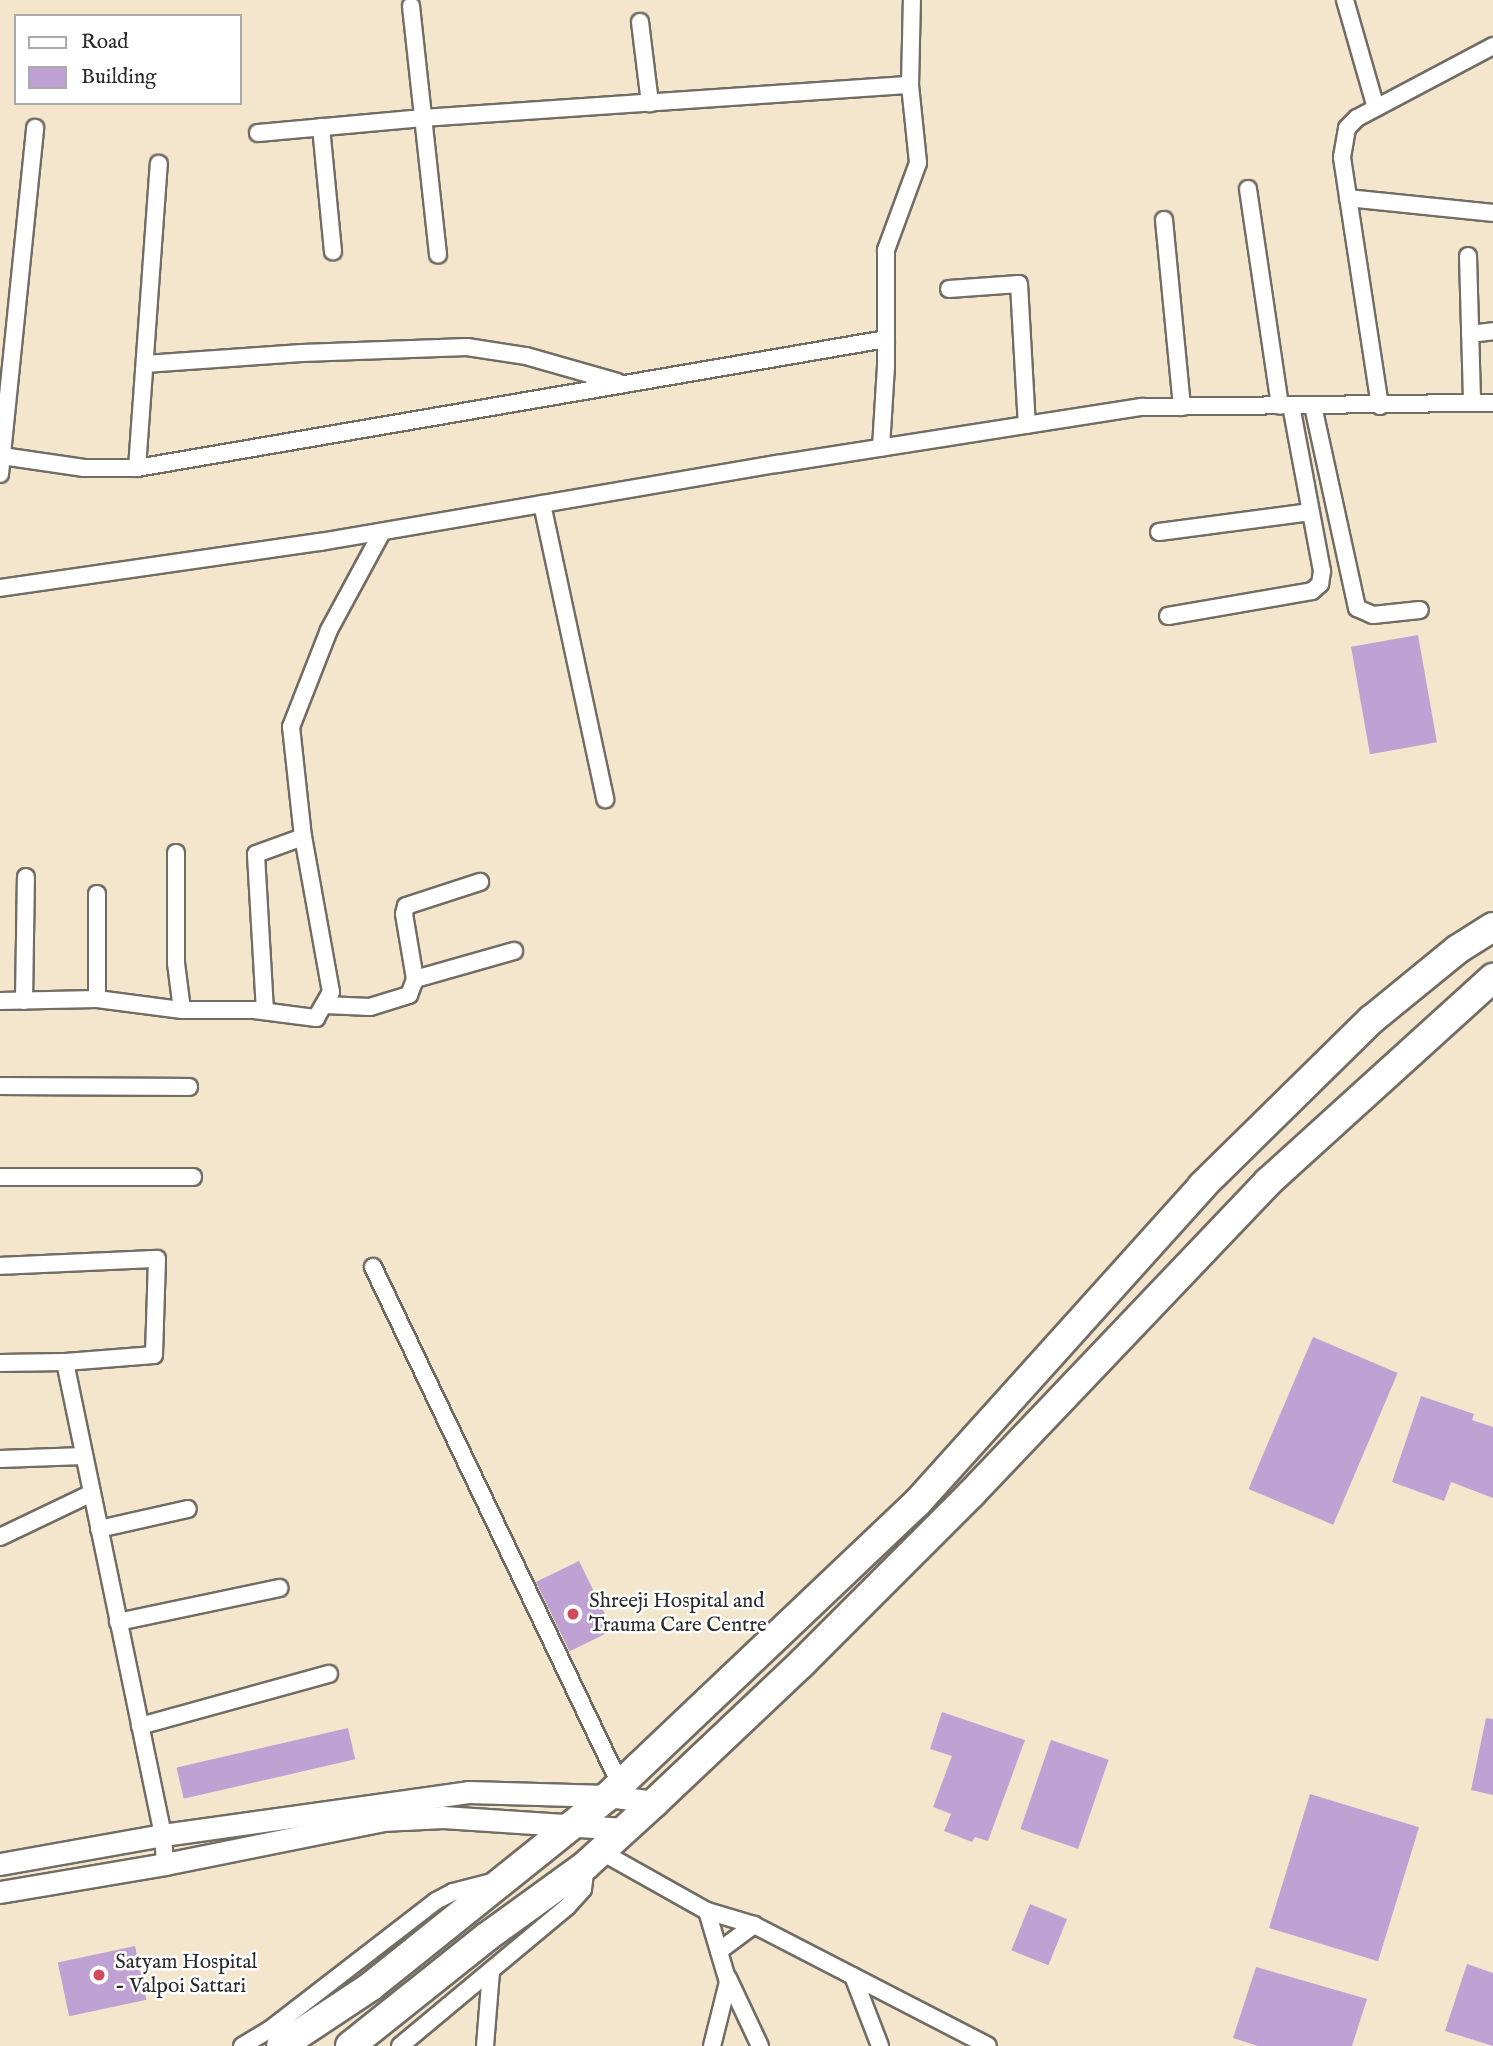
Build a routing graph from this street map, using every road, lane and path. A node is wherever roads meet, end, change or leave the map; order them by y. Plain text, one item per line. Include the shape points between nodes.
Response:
1 (912, 0) edge
2 (1345, 0) edge
3 (411, 6) dead end
4 (640, 22) dead end
5 (1493, 46) edge
6 (911, 85) junction
7 (650, 103) junction
8 (1376, 108) junction
9 (423, 118) junction
10 (321, 127) junction
11 (35, 128) dead end
12 (258, 133) dead end
13 (159, 163) dead end
14 (1248, 189) dead end
15 (1348, 198) junction
16 (1493, 214) edge
17 (1164, 220) dead end
18 (333, 251) dead end
19 (438, 255) dead end
20 (1468, 257) dead end
21 (949, 289) dead end
22 (1493, 331) edge
23 (1470, 334) junction
24 (887, 339) junction
25 (145, 364) junction
26 (622, 383) junction
27 (1472, 402) junction
28 (1493, 404) edge
29 (1285, 406) junction
30 (1313, 406) junction
31 (1380, 406) junction
32 (1182, 407) junction
33 (1027, 425) junction
34 (881, 448) junction
35 (2, 456) edge
36 (137, 468) junction
37 (0, 474) edge
38 (542, 504) junction
39 (1311, 512) junction
40 (1159, 531) dead end
41 (382, 532) junction
42 (0, 588) edge
43 (1420, 610) dead end
44 (1168, 616) dead end
45 (605, 799) dead end
46 (303, 837) junction
47 (176, 853) dead end
48 (26, 877) dead end
49 (480, 882) dead end
50 (97, 894) dead end
51 (1493, 926) edge
52 (514, 951) dead end
53 (1493, 978) edge
54 (415, 979) junction
55 (97, 999) junction
56 (0, 1001) edge
57 (24, 1001) junction
58 (324, 1006) junction
59 (182, 1010) junction
60 (265, 1011) junction
61 (0, 1086) edge
62 (190, 1087) dead end
63 (0, 1177) edge
64 (193, 1177) dead end
65 (0, 1266) edge
66 (373, 1267) dead end
67 (65, 1362) junction
68 (0, 1363) edge
69 (84, 1456) junction
70 (0, 1459) edge
71 (92, 1493) junction
72 (188, 1509) dead end
73 (99, 1529) junction
74 (0, 1537) edge
75 (279, 1588) dead end
76 (118, 1622) junction
77 (329, 1674) dead end
78 (140, 1726) junction
79 (614, 1790) junction
80 (655, 1802) junction
81 (570, 1826) junction
82 (625, 1829) junction
83 (163, 1835) junction
84 (593, 1858) junction
85 (0, 1864) edge
86 (165, 1864) junction
87 (505, 1879) junction
88 (0, 1892) edge
89 (707, 1911) junction
90 (754, 1925) junction
91 (719, 1951) junction
92 (491, 1971) junction
93 (726, 1973) junction
94 (853, 1976) junction
95 (242, 2046) edge
96 (281, 2046) edge
97 (350, 2046) edge
98 (400, 2046) edge
99 (485, 2046) edge
100 (712, 2046) edge
101 (760, 2046) edge
102 (880, 2046) edge
103 (988, 2046) edge

1 - 6 street
2 - 8 street
3 - 9 street
4 - 7 street
5 - 8 street
6 - 7 street
6 - 24 street via 918,163 886,250
7 - 9 street
8 - 15 street via 1347,128 1342,157
9 - 10 street
9 - 19 street
10 - 12 street
10 - 18 street
11 - 35 street
13 - 25 street
14 - 29 street
15 - 16 street
15 - 31 street
17 - 32 street
20 - 23 street
21 - 33 street via 1019,284
22 - 23 street
23 - 27 street
24 - 26 street
24 - 34 street
25 - 26 street via 302,352 467,347 526,356
25 - 36 street
26 - 36 street
27 - 28 street
27 - 31 street
29 - 30 street
29 - 32 street
29 - 39 street
30 - 31 street
30 - 43 street via 1357,608 1373,615
32 - 33 street via 1142,407
33 - 34 street
34 - 38 street
35 - 36 street via 84,468
35 - 37 street
38 - 41 street
38 - 45 street
39 - 40 street
39 - 44 street via 1322,571 1320,584 1312,591
41 - 42 street
41 - 46 street via 329,630 291,727
46 - 58 street via 331,992
46 - 60 street via 256,854
47 - 59 street via 176,963
48 - 57 street
49 - 54 street via 406,906
50 - 55 street
51 - 79 highway via 1371,1020 1311,1078 1202,1186 917,1503
52 - 54 street
53 - 80 highway via 1268,1182 971,1494
54 - 58 street via 409,995 384,1005
55 - 57 street
55 - 59 street
56 - 57 street
58 - 60 street via 316,1018
59 - 60 street
61 - 62 street
63 - 64 street
65 - 67 street via 157,1259 154,1354
66 - 79 street
67 - 68 street
67 - 69 street
69 - 70 street
69 - 71 street
71 - 73 street
71 - 74 street
72 - 73 street
73 - 76 street
75 - 76 street
76 - 78 street
77 - 78 street
78 - 83 street
79 - 80 street
79 - 81 highway
79 - 83 street via 468,1791
80 - 82 highway
81 - 82 street
81 - 86 street via 443,1817 383,1821
81 - 87 highway
82 - 84 highway
83 - 85 street
83 - 86 street
84 - 89 street
84 - 92 street via 583,1889 567,1907
84 - 97 highway
86 - 88 street
87 - 95 street via 453,1892 436,1902
87 - 96 highway via 370,1987
89 - 90 street
89 - 91 street
90 - 91 street
90 - 94 street
91 - 93 street
92 - 98 street
92 - 99 street
93 - 100 street via 728,1982
93 - 101 street
94 - 102 street
94 - 103 street

